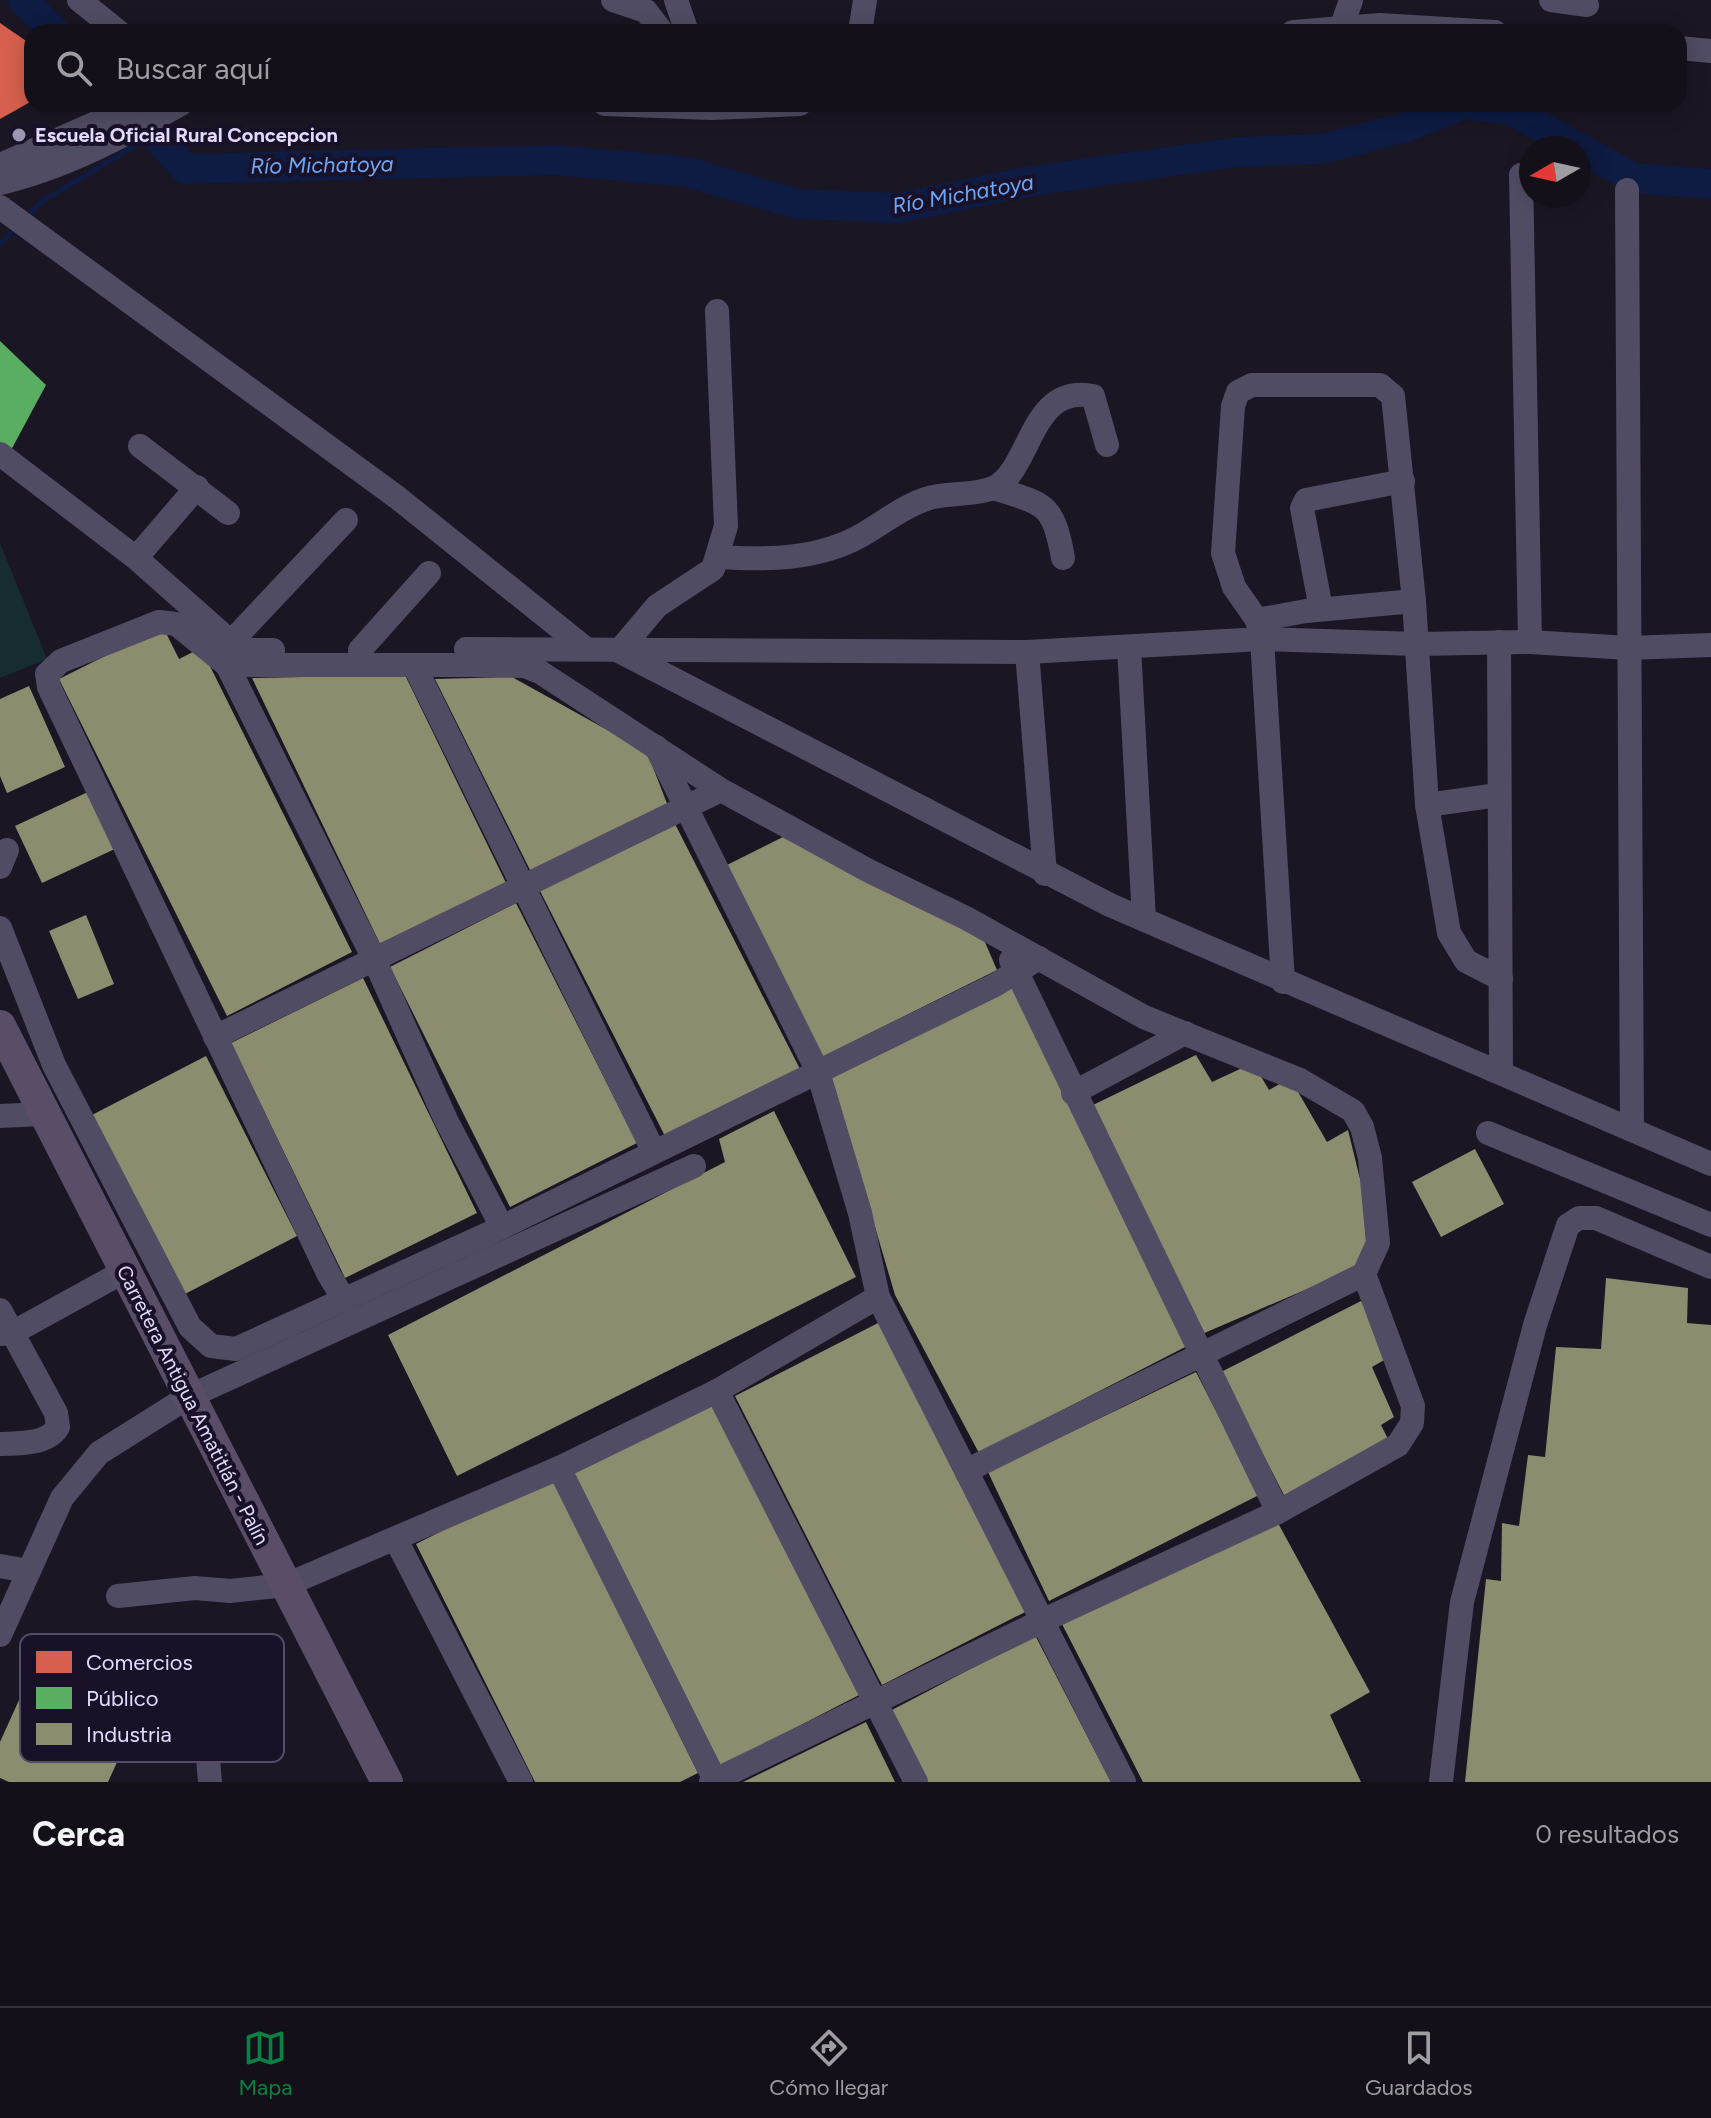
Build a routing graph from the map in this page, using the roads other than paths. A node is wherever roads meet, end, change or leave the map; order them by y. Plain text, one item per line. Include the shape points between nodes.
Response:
1 (79, 0) edge
2 (613, 0) edge
3 (676, 0) edge
4 (865, 0) edge
5 (1351, 0) edge
6 (1551, 0) edge
7 (1587, 5) dead end
8 (112, 16) edge
9 (656, 24) edge
10 (684, 24) edge
11 (861, 24) edge
12 (1343, 24) edge
13 (1687, 49) edge
14 (1711, 51) edge
15 (150, 112) edge
16 (124, 118) edge
17 (0, 165) edge
18 (0, 183) edge
19 (1627, 190) dead end
20 (1522, 208) edge
21 (13, 216) edge
22 (717, 311) dead end
23 (1107, 445) dead end
24 (140, 446) dead end
25 (0, 454) edge
26 (1403, 481) junction
27 (197, 487) junction
28 (994, 488) junction
29 (228, 513) dead end
30 (346, 520) dead end
31 (719, 557) junction
32 (136, 558) junction
33 (1063, 558) dead end
34 (429, 573) dead end
35 (1414, 601) junction
36 (1321, 609) junction
37 (1259, 630) junction
38 (1499, 642) junction
39 (1530, 642) junction
40 (1417, 644) junction
41 (1711, 645) edge
42 (1129, 647) junction
43 (585, 648) junction
44 (1628, 648) junction
45 (360, 650) junction
46 (619, 651) junction
47 (1027, 652) junction
48 (229, 654) junction
49 (414, 665) junction
50 (656, 747) junction
51 (721, 790) junction
52 (1498, 795) junction
53 (1427, 805) junction
54 (685, 808) junction
55 (1045, 874) junction
56 (525, 888) junction
57 (1144, 919) junction
58 (0, 928) edge
59 (1004, 939) junction
60 (1039, 958) junction
61 (375, 961) junction
62 (1016, 974) junction
63 (1501, 979) junction
64 (1283, 982) junction
65 (33, 1010) junction
66 (1, 1028) edge
67 (1185, 1033) junction
68 (215, 1037) junction
69 (818, 1072) junction
70 (1501, 1073) junction
71 (1073, 1093) junction
72 (43, 1114) junction
73 (0, 1116) edge
74 (1632, 1130) junction
75 (1488, 1133) dead end
76 (654, 1152) junction
77 (1711, 1164) edge
78 (694, 1166) dead end
79 (1711, 1225) edge
80 (502, 1227) junction
81 (1711, 1267) edge
82 (123, 1272) junction
83 (1364, 1274) junction
84 (878, 1297) junction
85 (345, 1301) junction
86 (0, 1310) edge
87 (6, 1333) edge
88 (1201, 1356) junction
89 (717, 1391) junction
90 (188, 1397) junction
91 (0, 1444) edge
92 (559, 1468) junction
93 (967, 1473) junction
94 (1278, 1512) junction
95 (396, 1540) junction
96 (0, 1566) edge
97 (29, 1571) junction
98 (286, 1585) junction
99 (118, 1596) dead end
100 (1042, 1621) junction
101 (0, 1635) edge
102 (877, 1701) junction
103 (209, 1762) edge
104 (714, 1781) edge
105 (210, 1782) edge
106 (387, 1782) edge
107 (521, 1782) edge
108 (916, 1782) edge
109 (1124, 1782) edge
110 (1441, 1782) edge

1 - 8 street
2 - 9 street via 646,11
3 - 10 street
4 - 11 street
5 - 12 street
6 - 7 street
13 - 14 street
15 - 16 street
16 - 17 street
16 - 18 street via 29,177
19 - 44 street
20 - 39 street
21 - 43 street via 398,498
22 - 31 street via 726,526
23 - 28 street via 1093,396 1074,392 1052,404
24 - 27 street
25 - 32 street
26 - 35 street
26 - 36 street via 1306,500 1302,508
26 - 37 street via 1393,396 1380,385 1252,385 1238,392 1230,426 1223,553 1234,587
27 - 29 street
27 - 32 street
28 - 31 street via 926,499 859,537 798,558
28 - 33 street via 1044,505 1057,524
30 - 48 street
31 - 46 street via 701,579 657,606
32 - 48 street
34 - 45 street
35 - 36 street
35 - 40 street
36 - 37 street
37 - 40 street
37 - 42 street
37 - 64 street
38 - 39 street
38 - 40 street
38 - 52 street
39 - 44 street
40 - 53 street
41 - 44 street
42 - 47 street
42 - 57 street
43 - 45 street
43 - 46 street
44 - 74 street
45 - 48 street
46 - 47 street
46 - 55 street
47 - 55 street
48 - 49 street
48 - 61 street
48 - 68 street via 176,624 159,622 61,661 47,674
49 - 50 street via 525,666
49 - 56 street
50 - 51 street
50 - 54 street
51 - 54 street
51 - 59 street
52 - 53 street
52 - 63 street
53 - 63 street via 1449,933 1466,961
54 - 56 street
54 - 69 street
55 - 57 street
56 - 61 street
56 - 76 street
57 - 64 street
58 - 65 street
59 - 60 street
59 - 62 street
60 - 62 street
60 - 67 street via 1144,1017
61 - 68 street
61 - 80 street via 446,1120
62 - 69 street
62 - 71 street
63 - 70 street
64 - 70 street
65 - 66 street
65 - 85 street via 54,1065 190,1327 211,1346 236,1349
66 - 72 main road, Carretera Antigua Amatitlán - Palín
67 - 71 street
67 - 83 street via 1300,1080 1353,1111 1370,1158 1378,1243
68 - 85 street
69 - 76 street
69 - 84 street via 860,1213
70 - 74 street
71 - 88 street
72 - 73 street
72 - 82 main road, Carretera Antigua Amatitlán - Palín
74 - 77 street
75 - 79 street
76 - 80 street
78 - 90 street
80 - 85 street
81 - 110 street via 1596,1218 1579,1218 1568,1225 1535,1325 1462,1602
82 - 87 street
82 - 90 main road, Carretera Antigua Amatitlán - Palín
83 - 88 street
83 - 94 street via 1410,1388 1412,1423 1398,1445
84 - 89 street
84 - 93 street
86 - 87 street
87 - 91 street via 56,1413 58,1427 50,1436
88 - 93 street
88 - 94 street
89 - 92 street
89 - 102 street
90 - 97 street via 99,1453 62,1498
90 - 98 main road, Carretera Antigua Amatitlán - Palín
92 - 95 street
92 - 104 street
93 - 100 street
94 - 100 street
95 - 98 street
95 - 107 street
96 - 97 street
97 - 101 street
98 - 99 street
98 - 106 main road, Carretera Antigua Amatitlán - Palín
100 - 102 street
100 - 109 street
102 - 104 street
102 - 108 street
103 - 105 street

